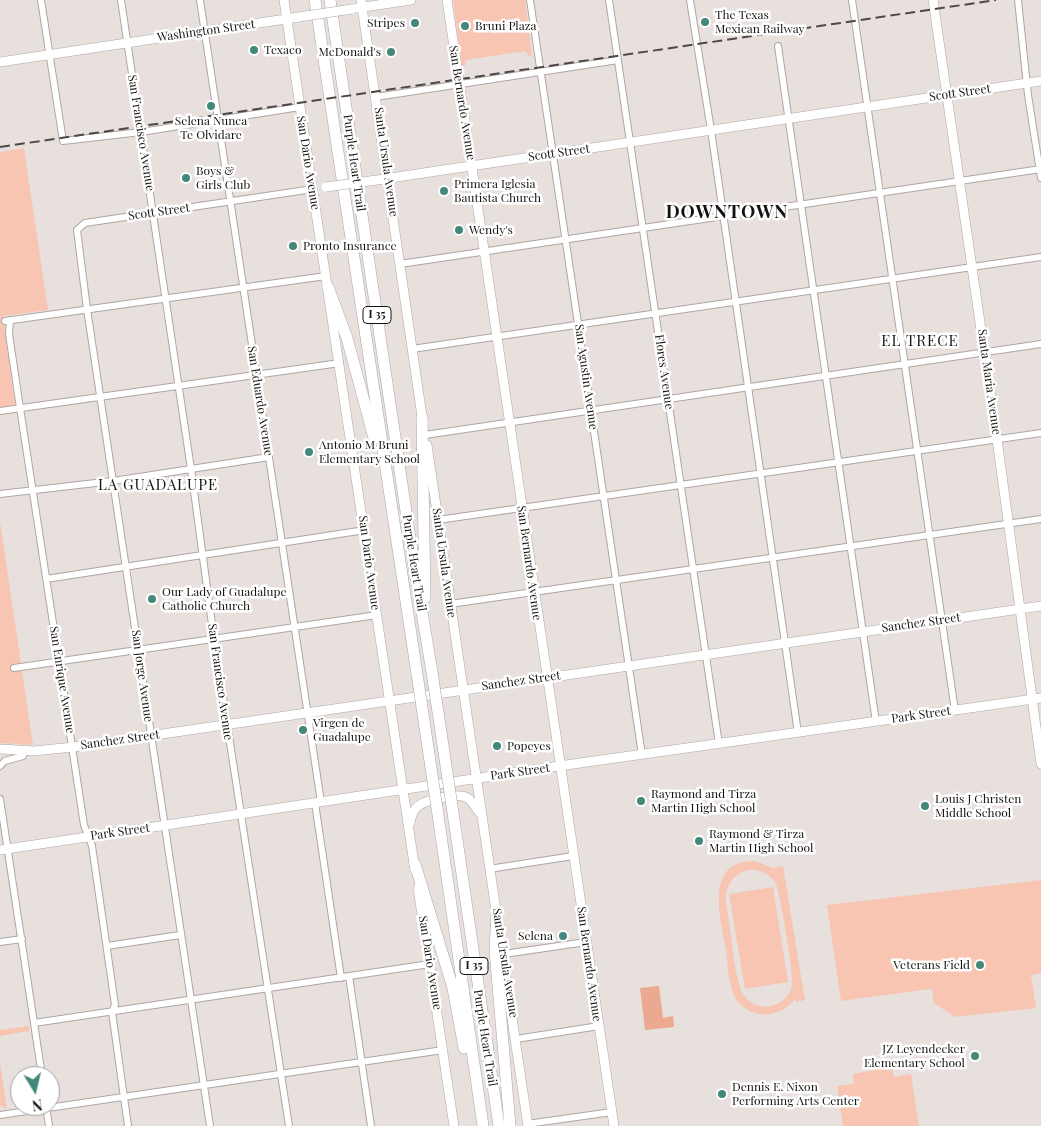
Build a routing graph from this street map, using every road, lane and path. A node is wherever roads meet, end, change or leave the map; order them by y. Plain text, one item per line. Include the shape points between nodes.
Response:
1 (41, 0) edge
2 (121, 0) edge
3 (200, 0) edge
4 (284, 0) edge
5 (316, 0) edge
6 (330, 0) edge
7 (411, 0) edge
8 (447, 0) edge
9 (530, 0) edge
10 (609, 0) edge
11 (690, 0) edge
12 (852, 0) edge
13 (933, 0) edge
14 (1018, 0) edge
15 (362, 4) edge
16 (286, 19) junction
17 (204, 31) junction
18 (127, 42) junction
19 (778, 46) dead end
20 (49, 54) junction
21 (618, 60) junction
22 (0, 62) edge
23 (540, 72) junction
24 (1041, 82) edge
25 (1028, 83) junction
26 (459, 85) junction
27 (946, 95) junction
28 (376, 97) junction
29 (300, 107) junction
30 (868, 107) junction
31 (788, 119) junction
32 (219, 120) junction
33 (711, 130) junction
34 (141, 132) junction
35 (630, 142) junction
36 (553, 154) junction
37 (471, 166) junction
38 (1040, 170) edge
39 (388, 178) junction
40 (1041, 178) edge
41 (959, 182) junction
42 (313, 189) junction
43 (880, 193) junction
44 (231, 202) junction
45 (800, 205) junction
46 (153, 213) junction
47 (723, 217) junction
48 (79, 226) joint
49 (643, 228) junction
50 (566, 240) junction
51 (484, 252) junction
52 (1041, 257) edge
53 (400, 264) junction
54 (972, 267) junction
55 (892, 279) junction
56 (327, 281) junction
57 (243, 287) junction
58 (813, 290) junction
59 (165, 298) junction
60 (735, 302) junction
61 (87, 309) junction
62 (656, 314) junction
63 (578, 325) junction
64 (496, 337) junction
65 (1041, 344) edge
66 (412, 349) junction
67 (985, 352) junction
68 (340, 363) junction
69 (904, 364) junction
70 (256, 375) junction
71 (825, 375) junction
72 (179, 385) junction
73 (748, 387) junction
74 (100, 397) junction
75 (668, 398) junction
76 (20, 408) junction
77 (591, 410) junction
78 (0, 411) edge
79 (422, 417) junction
80 (509, 422) junction
81 (1041, 433) edge
82 (425, 435) junction
83 (997, 439) junction
84 (917, 450) junction
85 (269, 457) junction
86 (838, 462) junction
87 (191, 469) junction
88 (760, 473) junction
89 (113, 481) junction
90 (681, 484) junction
91 (32, 490) junction
92 (0, 494) edge
93 (603, 495) junction
94 (521, 507) junction
95 (393, 515) junction
96 (1041, 519) edge
97 (438, 520) junction
98 (1008, 524) junction
99 (365, 530) junction
100 (929, 535) junction
101 (281, 542) junction
102 (851, 546) junction
103 (202, 554) junction
104 (772, 557) junction
105 (126, 566) junction
106 (694, 569) junction
107 (46, 579) junction
108 (616, 580) junction
109 (534, 592) junction
110 (450, 604) junction
111 (1041, 606) edge
112 (1019, 609) junction
113 (377, 615) junction
114 (941, 620) junction
115 (294, 627) junction
116 (426, 629) junction
117 (863, 631) junction
118 (214, 639) junction
119 (785, 643) junction
120 (138, 650) junction
121 (706, 654) junction
122 (59, 662) junction
123 (628, 665) junction
124 (14, 668) dead end
125 (546, 677) junction
126 (462, 689) junction
127 (1036, 699) edge
128 (389, 700) junction
129 (954, 711) junction
130 (308, 712) junction
131 (876, 722) junction
132 (227, 724) junction
133 (798, 733) junction
134 (150, 736) junction
135 (719, 744) junction
136 (72, 747) junction
137 (0, 749) edge
138 (25, 750) junction
139 (642, 755) junction
140 (1041, 764) edge
141 (0, 766) edge
142 (559, 766) junction
143 (476, 779) junction
144 (403, 790) junction
145 (0, 798) edge
146 (318, 802) junction
147 (240, 814) junction
148 (481, 814) junction
149 (164, 825) junction
150 (409, 826) junction
151 (88, 836) junction
152 (4, 849) edge
153 (574, 856) junction
154 (415, 864) junction
155 (489, 869) junction
156 (497, 913) junction
157 (180, 935) junction
158 (22, 938) junction
159 (0, 942) edge
160 (586, 942) junction
161 (107, 946) junction
162 (504, 954) junction
163 (430, 964) junction
164 (349, 976) junction
165 (341, 978) junction
166 (268, 988) junction
167 (191, 1000) junction
168 (112, 1012) junction
169 (34, 1024) junction
170 (599, 1026) junction
171 (516, 1039) junction
172 (443, 1050) junction
173 (362, 1062) junction
174 (40, 1066) edge
175 (281, 1074) junction
176 (204, 1086) junction
177 (123, 1097) junction
178 (60, 1105) edge
179 (612, 1112) junction
180 (528, 1125) edge
181 (128, 1126) edge
182 (210, 1126) edge
183 (289, 1126) edge
184 (371, 1126) edge
185 (454, 1126) edge
186 (482, 1126) edge
187 (499, 1126) edge
188 (510, 1126) edge
189 (614, 1126) edge

1 - 20 street
2 - 18 street, San Francisco Avenue
3 - 17 street, San Eduardo Avenue
4 - 16 main road, San Dario Avenue
5 - 95 highway, Purple Heart Trail / I 35
6 - 116 highway, Purple Heart Trail / I 35
7 - 15 main road, Washington Street
8 - 26 main road, San Bernardo Avenue
9 - 23 street, San Agustin Avenue
10 - 21 street, Flores Avenue
11 - 33 street
12 - 30 street
13 - 27 main road, Santa Maria Avenue
14 - 25 street
15 - 16 main road, Washington Street, bridge via 352,9
15 - 28 main road, Santa Ursula Avenue
16 - 17 main road, Washington Street
16 - 29 main road, San Dario Avenue
17 - 18 main road, Washington Street
17 - 32 street, San Eduardo Avenue
18 - 20 main road, Washington Street
18 - 34 street, San Francisco Avenue
19 - 31 street
20 - 22 main road, Washington Street
20 - 34 street via 61,140
21 - 23 street
21 - 35 street, Flores Avenue
23 - 26 street
23 - 36 street, San Agustin Avenue
24 - 25 main road, Scott Street
25 - 27 main road, Scott Street
25 - 38 street
26 - 28 street
26 - 37 main road, San Bernardo Avenue
27 - 30 main road, Scott Street
27 - 41 main road, Santa Maria Avenue
28 - 39 main road, Santa Ursula Avenue
29 - 32 street
29 - 42 main road, San Dario Avenue
30 - 31 main road, Scott Street
30 - 43 street
31 - 33 main road, Scott Street
31 - 45 street
32 - 34 street
32 - 44 street, San Eduardo Avenue
33 - 35 main road, Scott Street
33 - 47 street
34 - 46 street, San Francisco Avenue
35 - 36 main road, Scott Street
35 - 49 street, Flores Avenue
36 - 37 main road, Scott Street
36 - 50 street, San Agustin Avenue
37 - 39 main road, Scott Street
37 - 51 main road, San Bernardo Avenue
38 - 40 street
38 - 41 street
39 - 42 main road, Scott Street, bridge
39 - 53 main road, Santa Ursula Avenue
41 - 43 street
41 - 54 main road, Santa Maria Avenue
42 - 44 street, Scott Street
42 - 56 main road, San Dario Avenue
43 - 45 street
43 - 55 street
44 - 46 street, Scott Street
44 - 57 street, San Eduardo Avenue
45 - 47 street
45 - 58 street
46 - 48 street, Scott Street via 85,222
46 - 59 street, San Francisco Avenue
47 - 49 street
47 - 60 street
48 - 61 street, San Jorge Avenue via 77,236
49 - 50 street
49 - 62 street, Flores Avenue
50 - 51 street
50 - 63 street, San Agustin Avenue
51 - 53 street
51 - 64 main road, San Bernardo Avenue
52 - 54 street
53 - 66 main road, Santa Ursula Avenue
54 - 55 street
54 - 67 main road, Santa Maria Avenue
55 - 58 street
55 - 69 street
56 - 57 street
56 - 68 main road, San Dario Avenue
56 - 95 highway via 358,376
57 - 59 street
57 - 70 street, San Eduardo Avenue
58 - 60 street
58 - 71 street
59 - 61 street
59 - 72 street, San Francisco Avenue
60 - 62 street
60 - 73 street
61 - 74 street, San Jorge Avenue
61 - 76 street, San Enrique Avenue via 8,321
62 - 63 street
62 - 75 street, Flores Avenue
63 - 64 street
63 - 77 street, San Agustin Avenue
64 - 66 street
64 - 80 main road, San Bernardo Avenue
65 - 67 street
66 - 79 main road, Santa Ursula Avenue
67 - 69 street
67 - 83 main road, Santa Maria Avenue
68 - 70 street
68 - 99 main road, San Dario Avenue
69 - 71 street
69 - 84 street
70 - 72 street
70 - 85 street, San Eduardo Avenue
71 - 73 street
71 - 86 street
72 - 74 street
72 - 87 street, San Francisco Avenue
73 - 75 street
73 - 88 street
74 - 76 street
74 - 89 street, San Jorge Avenue
75 - 77 street
75 - 90 street, Flores Avenue
76 - 78 street
76 - 91 street, San Enrique Avenue
77 - 80 street
77 - 93 street, San Agustin Avenue
79 - 82 main road, Santa Ursula Avenue
79 - 116 highway
80 - 82 street
80 - 94 main road, San Bernardo Avenue
81 - 83 street
82 - 97 main road, Santa Ursula Avenue
83 - 84 street
83 - 98 main road, Santa Maria Avenue
84 - 86 street
84 - 100 street
85 - 87 street
85 - 101 street, San Eduardo Avenue
86 - 88 street
86 - 102 street
87 - 89 street
87 - 103 street, San Francisco Avenue
88 - 90 street
88 - 104 street
89 - 91 street
89 - 105 street, San Jorge Avenue
90 - 93 street
90 - 106 street, Flores Avenue
91 - 92 street
91 - 107 street, San Enrique Avenue
93 - 94 street
93 - 108 street, San Agustin Avenue
94 - 97 street
94 - 109 main road, San Bernardo Avenue
95 - 186 highway, Purple Heart Trail / I 35, bridge
96 - 98 street
97 - 110 main road, Santa Ursula Avenue
98 - 100 street
98 - 112 main road, Santa Maria Avenue
99 - 101 street
99 - 113 main road, San Dario Avenue
100 - 102 street
100 - 114 street
101 - 103 street
101 - 115 street, San Eduardo Avenue
102 - 104 street
102 - 117 street
103 - 105 street
103 - 118 street, San Francisco Avenue
104 - 106 street
104 - 119 street
105 - 107 street
105 - 120 street, San Jorge Avenue
106 - 108 street
106 - 121 street, Flores Avenue
107 - 122 street, San Enrique Avenue
108 - 109 street
108 - 123 street, San Agustin Avenue
109 - 110 street
109 - 125 main road, San Bernardo Avenue
110 - 126 main road, Santa Ursula Avenue
111 - 112 main road, Sanchez Street
112 - 114 main road, Sanchez Street
112 - 127 main road, Santa Maria Avenue
113 - 115 street
113 - 128 main road, San Dario Avenue
114 - 117 main road, Sanchez Street
114 - 129 street
115 - 118 street
115 - 130 street, San Eduardo Avenue
116 - 187 highway, Purple Heart Trail / I 35, bridge
117 - 119 main road, Sanchez Street
117 - 131 street
118 - 120 street
118 - 132 street, San Francisco Avenue
119 - 121 main road, Sanchez Street
119 - 133 street
120 - 122 street
120 - 134 street, San Jorge Avenue
121 - 123 main road, Sanchez Street
121 - 135 street, Flores Avenue
122 - 124 street
122 - 136 street, San Enrique Avenue
123 - 125 main road, Sanchez Street
123 - 139 street, San Agustin Avenue
125 - 126 main road, Sanchez Street
125 - 142 main road, San Bernardo Avenue
126 - 128 main road, Sanchez Street
126 - 143 main road, Santa Ursula Avenue
127 - 129 main road, Park Street
127 - 140 main road, Santa Maria Avenue
128 - 130 main road, Sanchez Street
128 - 144 main road, San Dario Avenue
129 - 131 main road, Park Street
130 - 132 main road, Sanchez Street
130 - 146 street, San Eduardo Avenue
131 - 133 main road, Park Street
132 - 134 main road, Sanchez Street
132 - 147 street, San Francisco Avenue
133 - 135 main road, Park Street
134 - 136 main road, Sanchez Street
134 - 149 street, San Jorge Avenue
135 - 139 main road, Park Street
136 - 138 main road, Sanchez Street
136 - 151 street, San Enrique Avenue
137 - 138 main road, Sanchez Street
138 - 141 street via 23,756 5,761
139 - 142 main road, Park Street
142 - 143 main road, Park Street
142 - 153 main road, San Bernardo Avenue
143 - 144 main road, Park Street
143 - 148 main road, Santa Ursula Avenue
144 - 146 main road, Park Street
144 - 150 main road, San Dario Avenue
145 - 152 street
146 - 147 main road, Park Street
146 - 165 street, San Eduardo Avenue
147 - 149 main road, Park Street
147 - 166 street, San Francisco Avenue
148 - 150 main road via 471,800 462,796 429,800 413,811
148 - 155 main road, Santa Ursula Avenue
149 - 151 main road, Park Street
149 - 157 street, San Jorge Avenue
150 - 154 main road, San Dario Avenue
151 - 152 main road, Park Street
151 - 161 street, San Enrique Avenue
152 - 158 street
153 - 155 street
153 - 160 main road, San Bernardo Avenue
154 - 163 main road, San Dario Avenue
154 - 186 highway via 453,988
155 - 156 main road, Santa Ursula Avenue
156 - 162 main road, Santa Ursula Avenue
156 - 188 highway via 496,950
157 - 161 street
157 - 167 street, San Jorge Avenue
158 - 159 street
158 - 169 street
160 - 162 street
160 - 170 main road, San Bernardo Avenue
161 - 168 street, San Enrique Avenue via 115,1005
162 - 171 main road, Santa Ursula Avenue
163 - 164 street
163 - 172 main road, San Dario Avenue
164 - 165 street
164 - 173 street
165 - 166 street
166 - 167 street
166 - 175 street, San Francisco Avenue
167 - 168 street
167 - 176 street, San Jorge Avenue
168 - 169 street
168 - 177 street, San Enrique Avenue
169 - 174 street
170 - 171 street
170 - 179 main road, San Bernardo Avenue
171 - 180 main road, Santa Ursula Avenue
172 - 173 street
172 - 185 main road, San Dario Avenue
173 - 175 street
173 - 184 street
175 - 176 street
175 - 183 street, San Francisco Avenue
176 - 177 street
176 - 182 street, San Jorge Avenue
177 - 178 street
177 - 181 street, San Enrique Avenue
179 - 180 street
179 - 189 main road, San Bernardo Avenue

